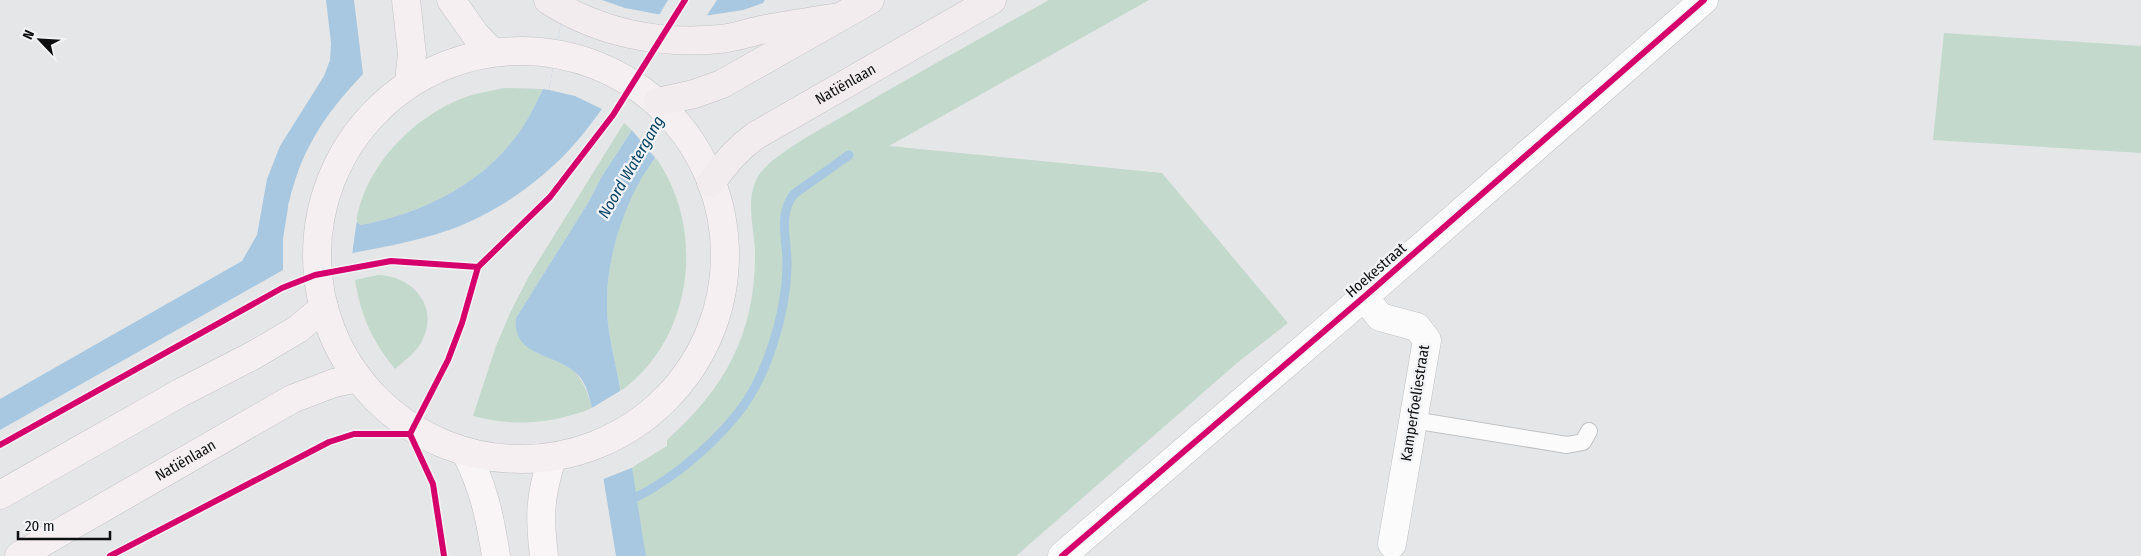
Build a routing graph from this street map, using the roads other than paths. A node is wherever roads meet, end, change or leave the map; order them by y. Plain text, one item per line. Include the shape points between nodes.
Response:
1 (406, 0) edge
2 (451, 0) edge
3 (870, 0) edge
4 (992, 0) edge
5 (1704, 0) edge
6 (555, 5) edge
7 (840, 17) junction
8 (492, 52) junction
9 (409, 82) junction
10 (658, 102) junction
11 (711, 183) junction
12 (1364, 297) junction
13 (322, 298) junction
14 (363, 385) junction
15 (1413, 420) junction
16 (1589, 431) dead end
17 (466, 452) junction
18 (552, 458) junction
19 (0, 495) edge
20 (1392, 544) dead end
21 (19, 556) edge
22 (496, 556) edge
23 (544, 556) edge
24 (1062, 556) edge

1 - 9 main road via 412,54
2 - 8 main road via 474,34
3 - 7 highway
4 - 11 highway, Natiënlaan via 755,136 739,148
5 - 12 street, Hoekestraat
6 - 7 highway via 620,32 678,41 721,39
7 - 10 highway via 722,84
8 - 9 main road via 448,65
8 - 10 main road via 524,51 583,60 611,72
9 - 13 main road via 376,109 341,156 319,217 316,248
10 - 11 main road via 697,151
11 - 18 main road via 719,204 725,259 716,316 706,344 674,390 652,412 606,442
12 - 15 street, Kamperfoeliestraat via 1380,316 1417,327 1427,340
12 - 24 street, Hoekestraat
13 - 14 main road via 336,341
13 - 19 main road via 298,329
14 - 17 main road via 391,413 413,429
14 - 21 main road, Natiënlaan via 334,384 292,399
15 - 16 lane via 1567,445 1583,442
15 - 20 street, Kamperfoeliestraat
17 - 18 main road via 494,458
17 - 22 main road via 480,479 489,510
18 - 23 main road via 542,489 540,522

